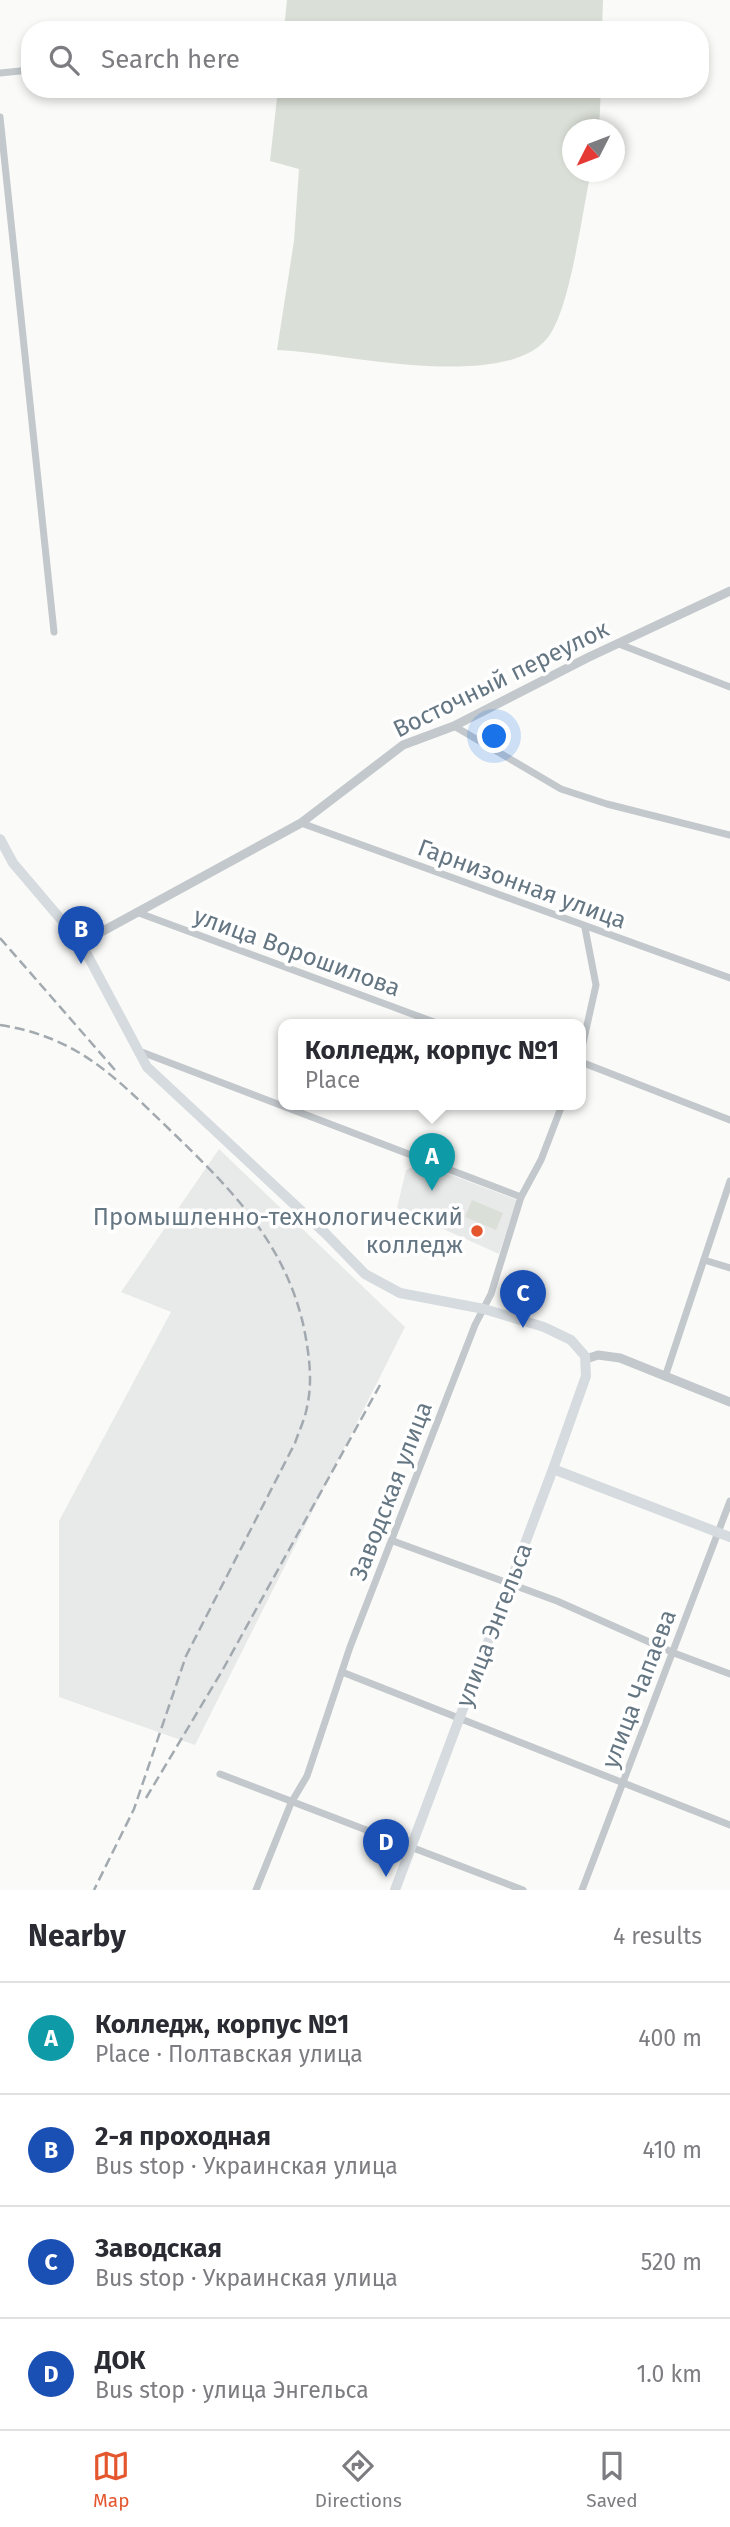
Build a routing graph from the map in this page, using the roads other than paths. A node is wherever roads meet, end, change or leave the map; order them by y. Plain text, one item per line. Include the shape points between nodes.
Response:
1 (21, 71) edge
2 (0, 72) edge
3 (0, 117) edge
4 (730, 591) edge
5 (54, 632) dead end
6 (619, 644) junction
7 (730, 687) edge
8 (454, 726) junction
9 (301, 823) junction
10 (730, 835) edge
11 (0, 839) edge
12 (139, 913) junction
13 (585, 928) junction
14 (81, 943) junction
15 (730, 978) edge
16 (426, 1019) edge
17 (586, 1030) edge
18 (135, 1049) junction
19 (586, 1064) edge
20 (278, 1103) edge
21 (295, 1110) edge
22 (560, 1110) edge
23 (730, 1120) edge
24 (730, 1181) edge
25 (521, 1196) junction
26 (704, 1260) junction
27 (730, 1268) edge
28 (484, 1309) junction
29 (586, 1359) junction
30 (664, 1377) junction
31 (730, 1402) edge
32 (553, 1469) junction
33 (730, 1501) edge
34 (718, 1532) junction
35 (730, 1537) edge
36 (393, 1541) junction
37 (510, 1584) junction
38 (674, 1653) junction
39 (342, 1671) junction
40 (730, 1674) edge
41 (459, 1716) junction
42 (220, 1774) dead end
43 (624, 1785) junction
44 (291, 1803) junction
45 (730, 1825) edge
46 (410, 1849) junction
47 (256, 1890) edge
48 (395, 1890) edge
49 (523, 1890) edge
50 (582, 1890) edge

1 - 2 street
3 - 5 street
4 - 6 street, Восточный переулок
6 - 7 street
6 - 8 street, Восточный переулок
8 - 9 street, Восточный переулок via 403,746
8 - 10 street via 561,789
9 - 12 street, Восточный переулок
9 - 13 street, Гарнизонная улица
11 - 14 main road via 13,863
12 - 14 street, Восточный переулок
12 - 16 street, улица Ворошилова
13 - 15 street, Гарнизонная улица
13 - 17 street via 596,985
14 - 18 main road
18 - 20 street
18 - 28 main road via 160,1082 369,1278 400,1293
19 - 23 street
21 - 25 street
22 - 25 street, Заводская улица
24 - 26 street
25 - 28 street, Заводская улица
26 - 27 street
26 - 30 street
28 - 29 main road via 565,1337
28 - 36 street, Заводская улица
29 - 30 street via 605,1355
29 - 32 main road, улица Энгельса via 586,1376
30 - 31 street
32 - 34 main road
32 - 37 main road, улица Энгельса
33 - 34 street, улица Чапаева
34 - 35 main road
34 - 38 street, улица Чапаева
36 - 37 street
36 - 39 street, Заводская улица
37 - 38 street
37 - 41 main road, улица Энгельса
38 - 40 street
38 - 43 street, улица Чапаева
39 - 41 street
39 - 44 street, Заводская улица via 307,1776
41 - 43 street
41 - 46 main road, улица Энгельса
42 - 44 street
43 - 45 street
43 - 50 street, улица Чапаева
44 - 46 street
44 - 47 street, Заводская улица
46 - 48 main road, улица Энгельса
46 - 49 street

